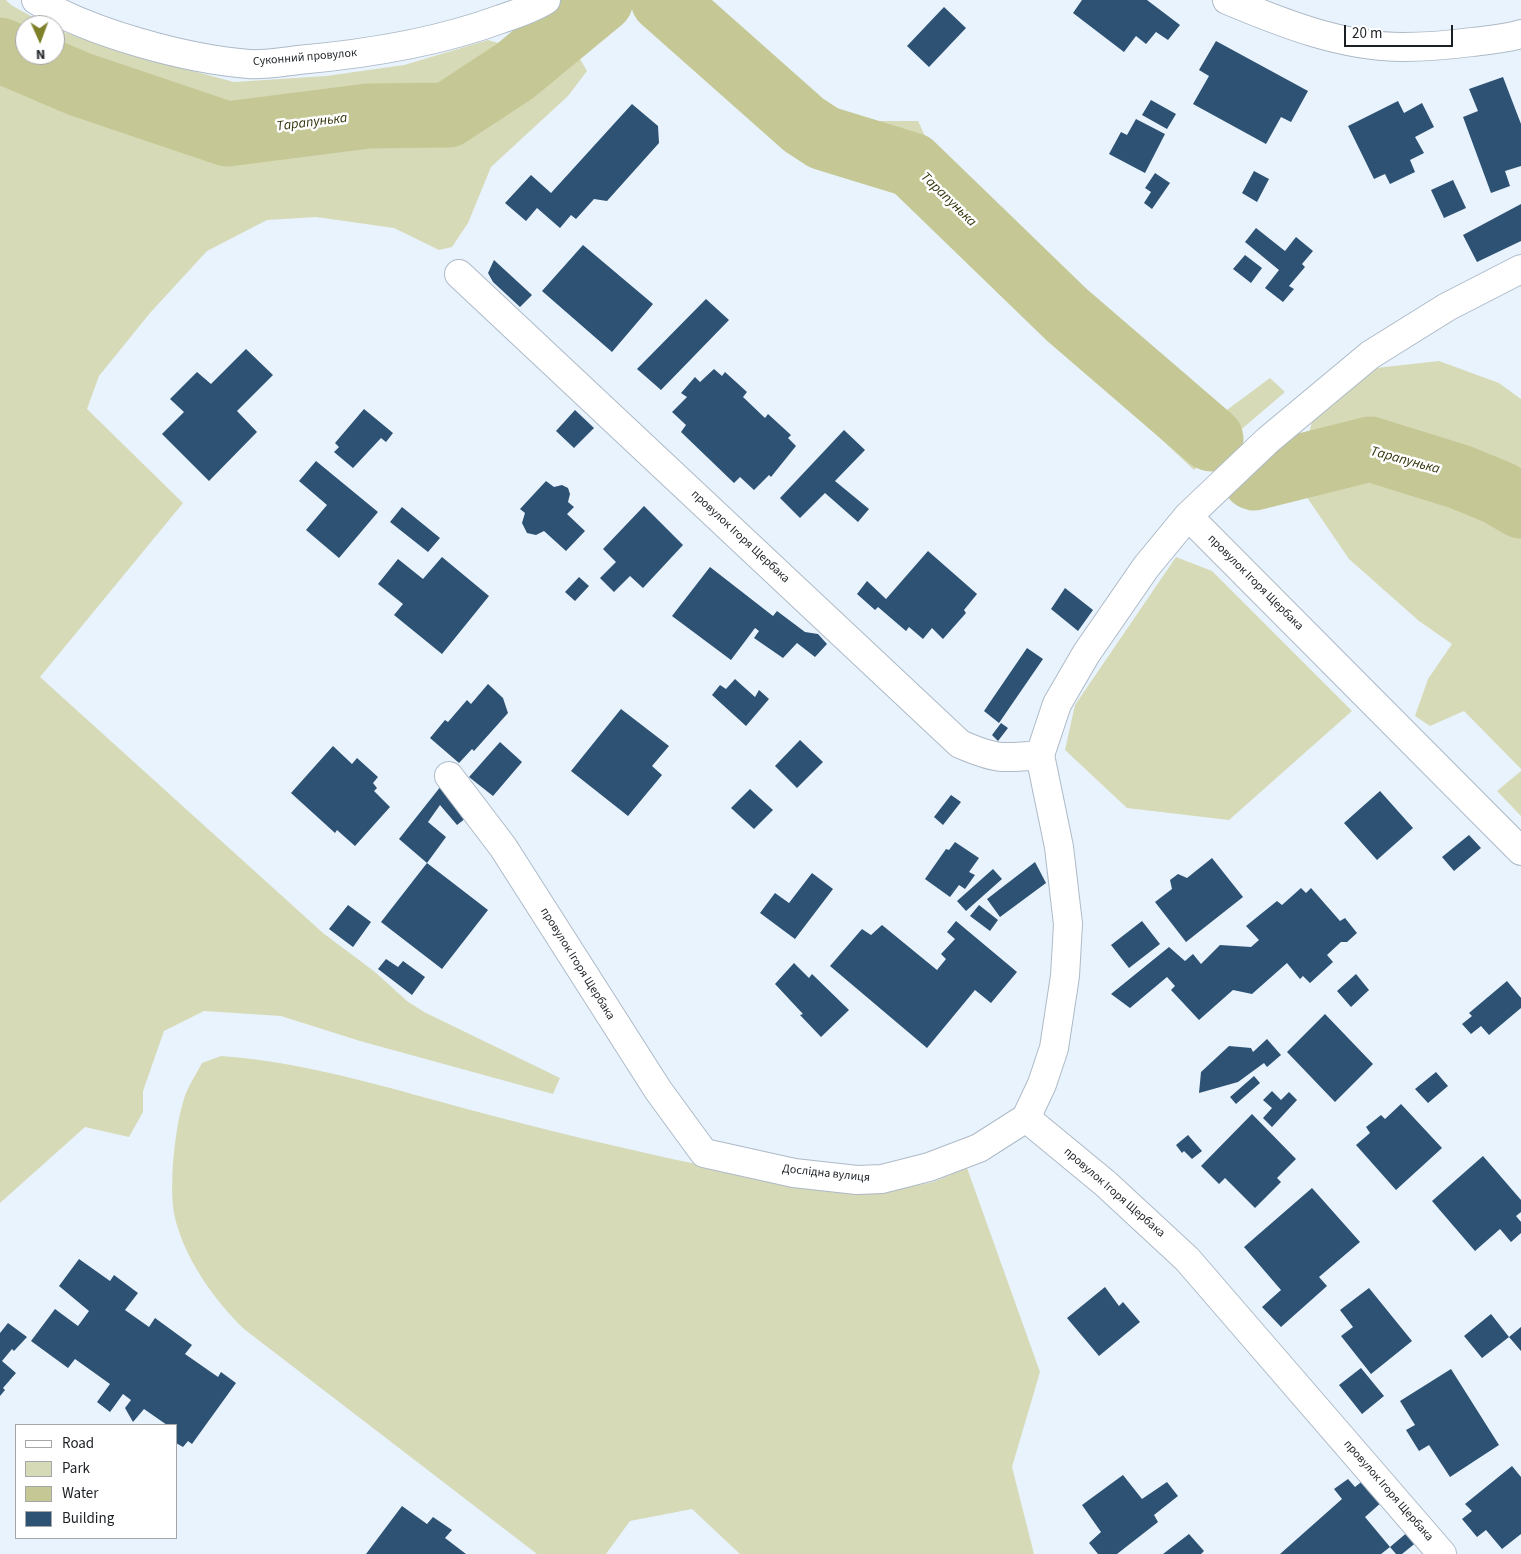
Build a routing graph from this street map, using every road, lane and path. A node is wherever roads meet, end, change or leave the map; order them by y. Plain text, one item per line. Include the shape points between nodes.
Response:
1 (36, 0) edge
2 (546, 0) edge
3 (1227, 0) edge
4 (1521, 34) edge
5 (1521, 269) edge
6 (459, 274) dead end
7 (1188, 516) junction
8 (1040, 755) junction
9 (449, 776) dead end
10 (1521, 851) edge
11 (1026, 1118) junction
12 (704, 1153) joint
13 (1442, 1554) edge

1 - 2 street, Суконний провулок via 79,22 166,49 251,64 343,56 422,43 486,25
3 - 4 street via 1315,33 1402,47 1453,44
5 - 7 street via 1447,307 1370,355 1268,440
6 - 8 street, провулок Ігоря Щербака via 960,744 1004,759
7 - 8 street via 1146,566 1086,654 1058,704
7 - 10 street, провулок Ігоря Щербака
8 - 11 street via 1059,847 1068,924 1065,976 1054,1048
9 - 12 street, провулок Ігоря Щербака via 503,847 658,1090
11 - 12 street, Дослідна вулиця via 979,1148 928,1167 882,1179 857,1180 794,1173
11 - 13 street, провулок Ігоря Щербака via 1106,1184 1187,1258

